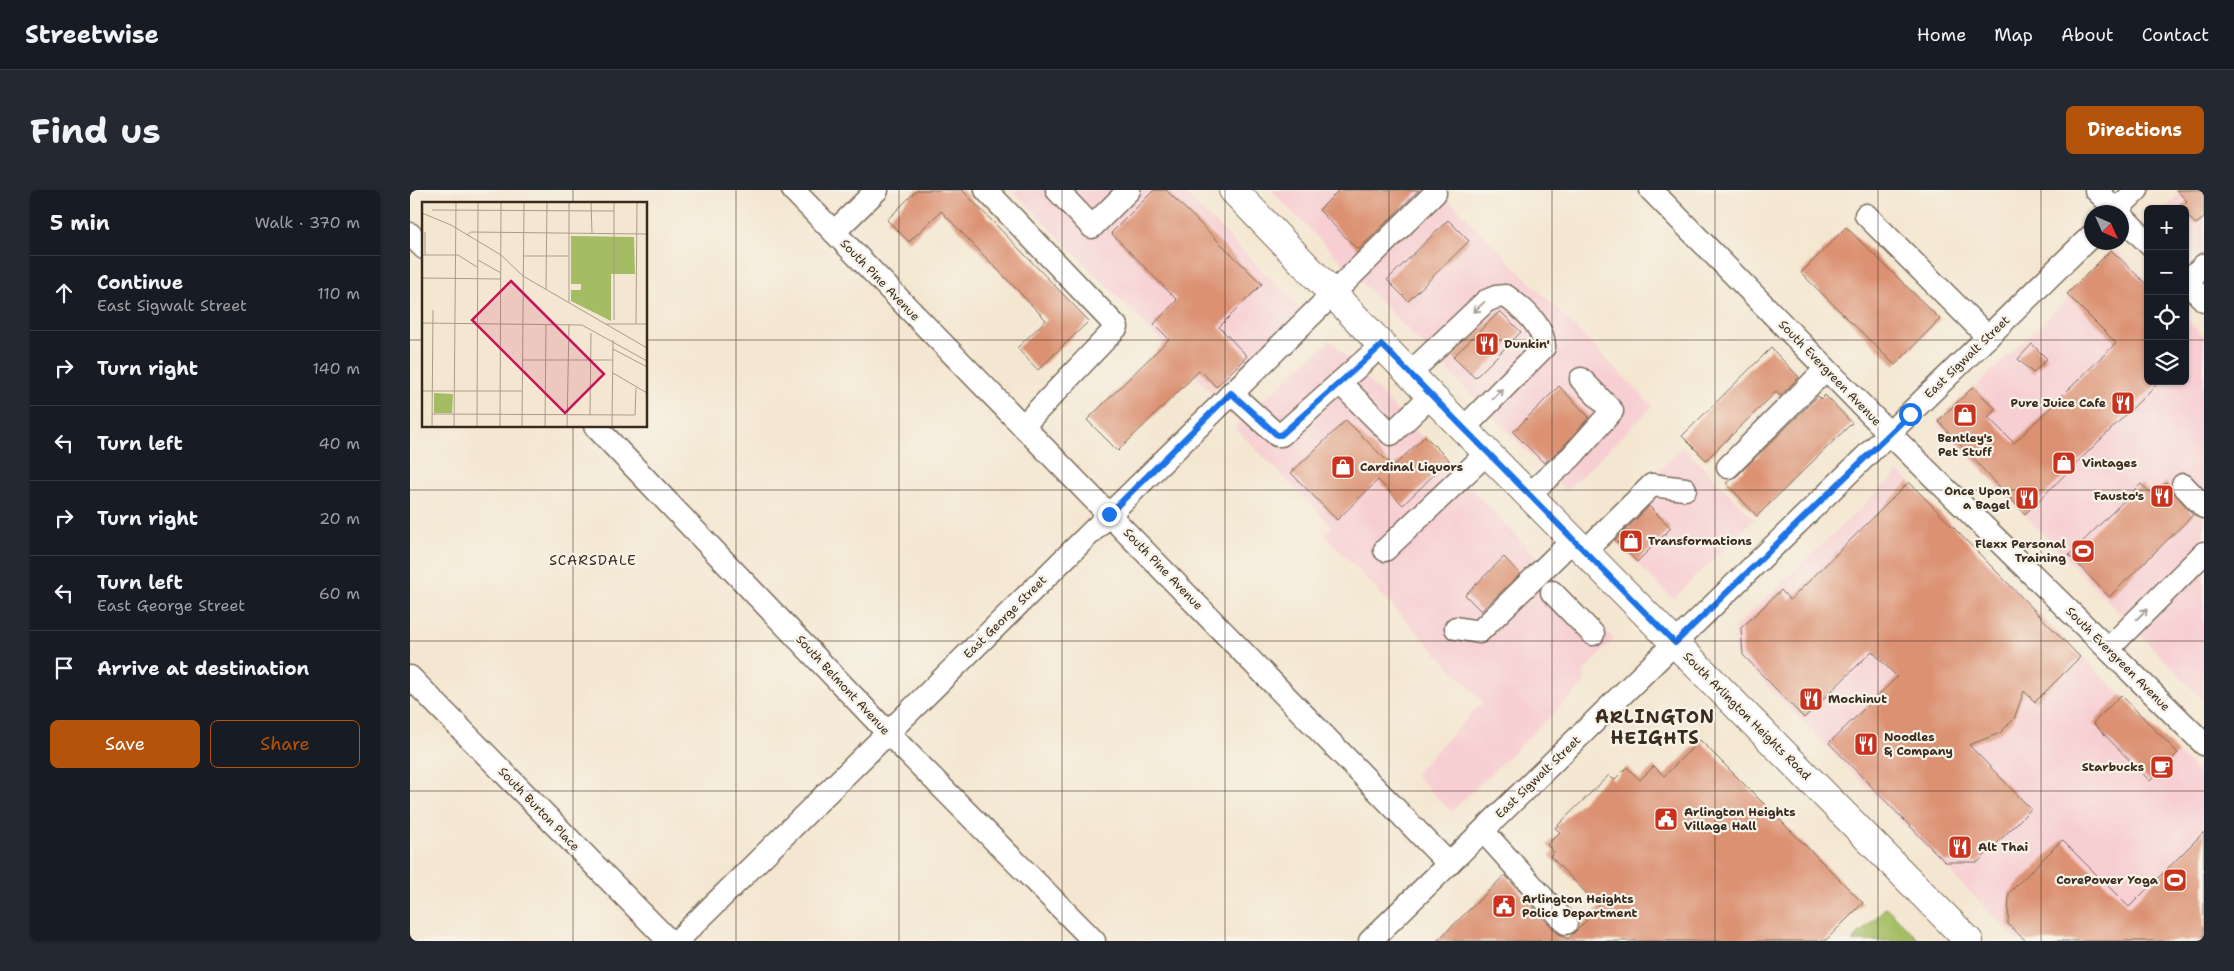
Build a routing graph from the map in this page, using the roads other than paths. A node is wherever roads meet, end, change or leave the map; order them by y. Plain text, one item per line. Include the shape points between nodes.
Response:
1 (793, 190) edge
2 (877, 190) edge
3 (986, 190) edge
4 (1057, 190) edge
5 (1129, 190) edge
6 (1233, 190) edge
7 (2096, 190) edge
8 (2137, 190) edge
9 (1435, 194) dead end
10 (1665, 194) edge
11 (2110, 205) edge
12 (2124, 205) edge
13 (1866, 215) dead end
14 (2129, 225) edge
15 (834, 232) junction
16 (410, 234) edge
17 (2144, 239) edge
18 (2084, 243) edge
19 (422, 246) edge
20 (2204, 265) edge
21 (2189, 278) edge
22 (2189, 284) edge
23 (1332, 294) junction
24 (2204, 300) edge
25 (1988, 337) junction
26 (1382, 345) junction
27 (1826, 369) junction
28 (1409, 374) junction
29 (1581, 379) dead end
30 (1340, 383) junction
31 (1231, 393) junction
32 (1431, 396) junction
33 (1023, 426) junction
34 (597, 428) edge
35 (1463, 429) junction
36 (1889, 433) junction
37 (1487, 453) junction
38 (1728, 467) dead end
39 (2183, 485) dead end
40 (1685, 489) dead end
41 (1528, 495) junction
42 (2204, 507) edge
43 (1109, 514) junction
44 (1579, 546) junction
45 (1385, 550) dead end
46 (2204, 553) edge
47 (1552, 592) dead end
48 (1456, 628) dead end
49 (1593, 634) dead end
50 (1675, 643) junction
51 (2108, 649) junction
52 (410, 677) edge
53 (888, 733) junction
54 (2202, 737) edge
55 (1483, 831) junction
56 (1449, 864) junction
57 (1566, 923) dead end
58 (669, 941) edge
59 (677, 941) edge
60 (1094, 941) edge
61 (1370, 941) edge
62 (1970, 941) edge

1 - 15 street, South Pine Avenue
2 - 15 street
3 - 33 street via 1117,327
4 - 5 street via 1092,227
6 - 23 main road, South Arlington Heights Road
7 - 11 street
8 - 12 street
9 - 23 street, East George Street
10 - 27 street, South Evergreen Avenue
13 - 25 street
14 - 17 street
15 - 33 street, South Pine Avenue
16 - 19 street
18 - 25 street, East Sigwalt Street
20 - 21 street
22 - 24 street
23 - 26 main road, South Arlington Heights Road
23 - 31 street, East George Street
25 - 36 street, East Sigwalt Street
26 - 28 main road, South Arlington Heights Road
26 - 30 street
27 - 36 street, South Evergreen Avenue
27 - 38 street
28 - 32 main road, South Arlington Heights Road
35 -> 28 street via 1544,347 1544,336 1529,316 1506,296 1486,301
29 - 41 street via 1612,411
30 - 31 street via 1281,435 1277,435
30 - 32 street via 1391,434
31 - 43 street, East George Street
32 - 35 main road, South Arlington Heights Road
33 - 43 street, South Pine Avenue
34 - 53 street, South Belmont Avenue
35 - 37 main road, South Arlington Heights Road
36 - 50 street, East Sigwalt Street
36 - 51 street, South Evergreen Avenue
37 - 41 main road, South Arlington Heights Road
37 - 45 street
39 - 42 street
40 - 44 street via 1652,485
41 - 44 main road, South Arlington Heights Road
43 - 53 street, East George Street
43 - 56 street, South Pine Avenue
44 - 48 street via 1479,632
44 - 50 main road, South Arlington Heights Road
51 -> 46 street
47 - 49 street
50 - 55 street, East Sigwalt Street
50 - 62 main road, South Arlington Heights Road
51 - 54 street, South Evergreen Avenue
52 - 58 street, South Burton Place
53 - 59 street, East George Street
53 - 60 street, South Belmont Avenue
55 - 56 street, East Sigwalt Street
55 - 57 street
56 - 61 street, East Sigwalt Street

